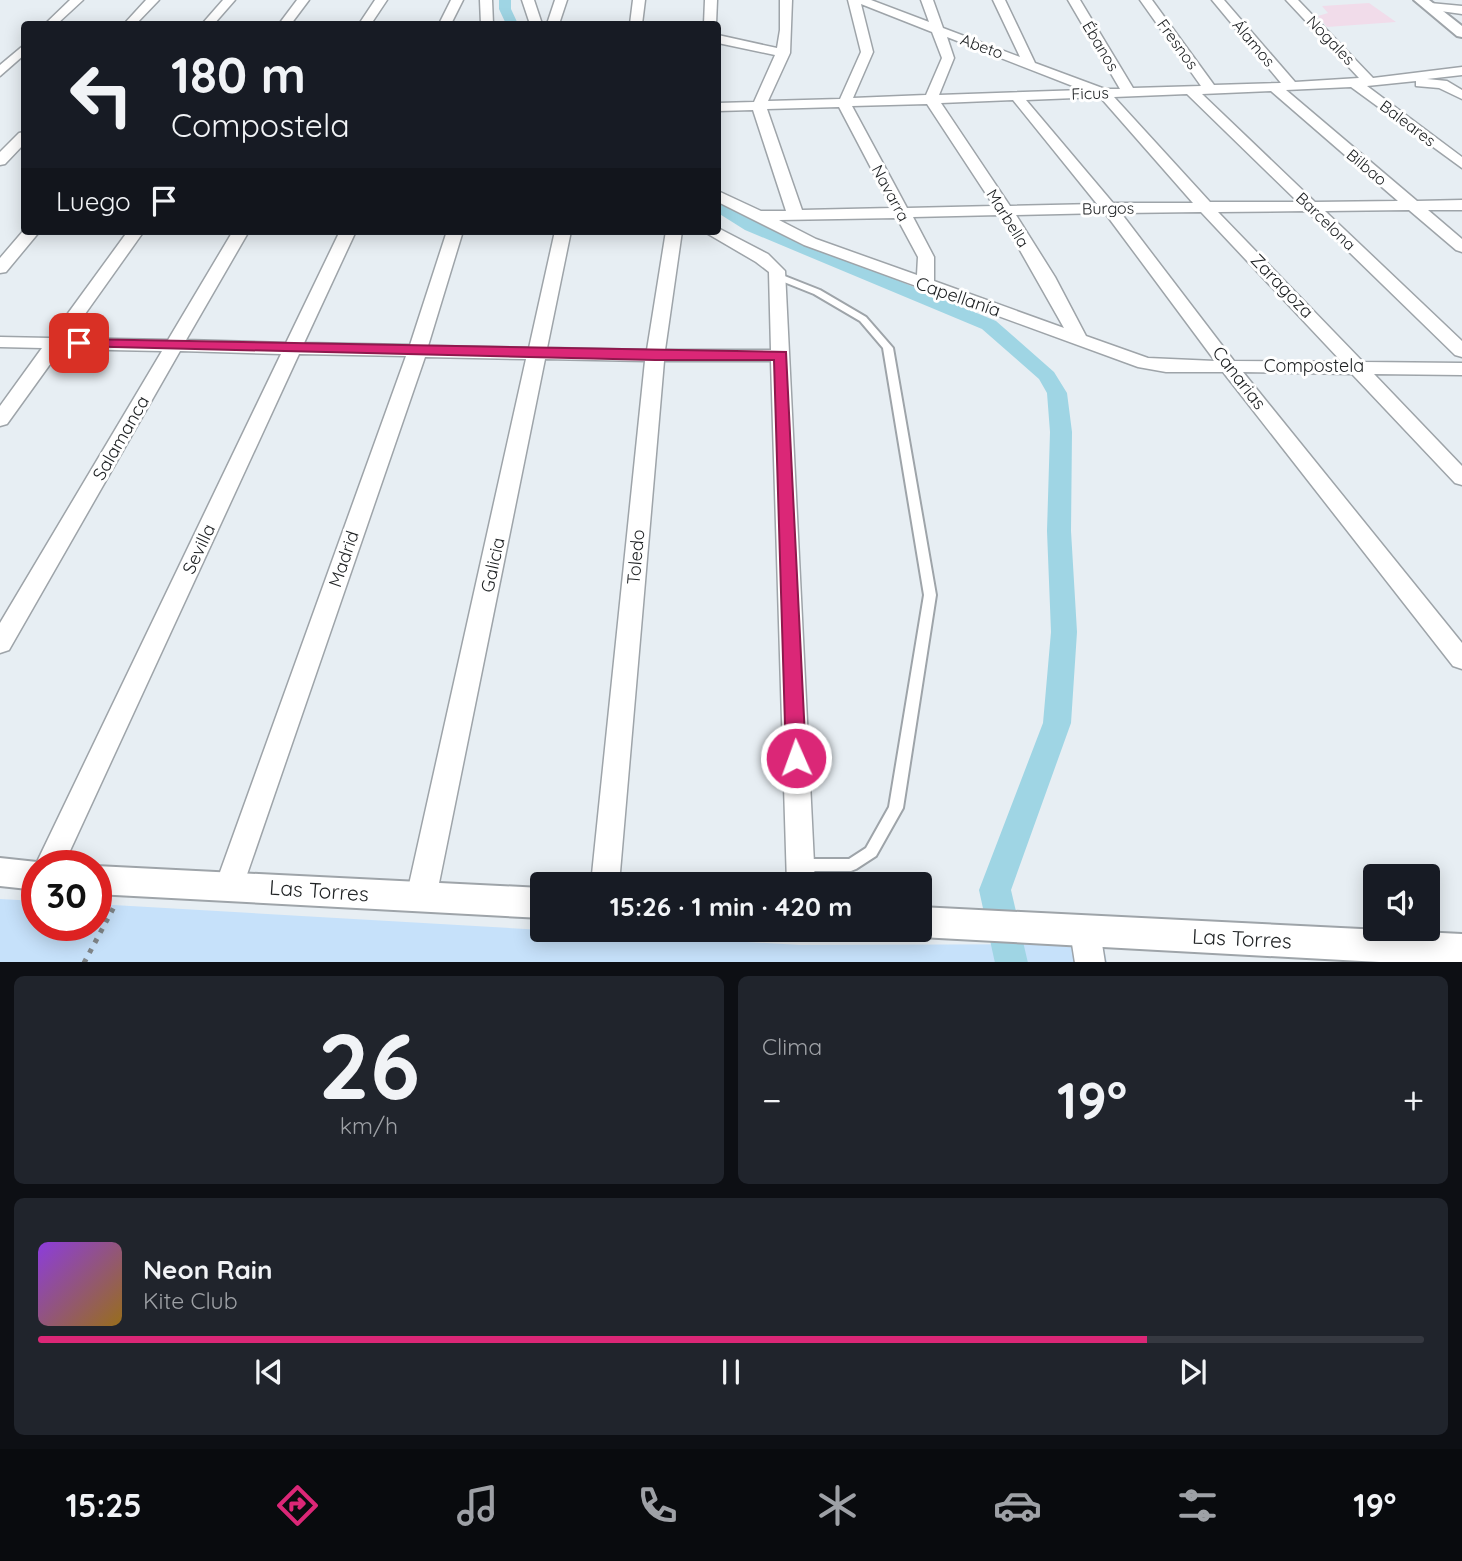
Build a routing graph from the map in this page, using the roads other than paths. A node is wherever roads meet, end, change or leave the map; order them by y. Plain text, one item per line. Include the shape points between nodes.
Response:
1 (77, 0) edge
2 (153, 0) edge
3 (229, 0) edge
4 (303, 0) edge
5 (381, 0) edge
6 (457, 0) edge
7 (486, 0) edge
8 (528, 0) edge
9 (561, 0) edge
10 (639, 0) edge
11 (711, 0) edge
12 (786, 0) edge
13 (854, 0) edge
14 (860, 0) edge
15 (927, 0) edge
16 (999, 0) edge
17 (1074, 0) edge
18 (1146, 0) edge
19 (1218, 0) edge
20 (1292, 0) edge
21 (1431, 2) edge
22 (1460, 11) edge
23 (54, 21) edge
24 (133, 21) edge
25 (211, 21) edge
26 (287, 21) edge
27 (367, 21) edge
28 (446, 21) edge
29 (487, 21) edge
30 (535, 21) edge
31 (554, 21) edge
32 (636, 21) edge
33 (710, 21) edge
34 (938, 30) junction
35 (1462, 33) edge
36 (721, 41) edge
37 (21, 52) edge
38 (784, 53) junction
39 (1028, 62) junction
40 (1462, 71) edge
41 (0, 72) edge
42 (1376, 81) junction
43 (1353, 82) junction
44 (1291, 86) junction
45 (1274, 87) junction
46 (1210, 89) junction
47 (1190, 90) junction
48 (1129, 92) junction
49 (1103, 93) junction
50 (1462, 95) edge
51 (1016, 96) junction
52 (931, 99) junction
53 (844, 103) junction
54 (759, 106) junction
55 (721, 107) edge
56 (0, 136) edge
57 (21, 136) edge
58 (21, 139) edge
59 (0, 160) edge
60 (1462, 164) edge
61 (721, 198) edge
62 (1412, 205) junction
63 (1462, 205) edge
64 (1311, 206) junction
65 (1109, 208) junction
66 (1206, 208) junction
67 (1004, 211) junction
68 (901, 212) junction
69 (795, 214) junction
70 (754, 216) junction
71 (29, 235) edge
72 (133, 235) edge
73 (239, 235) edge
74 (346, 235) edge
75 (454, 235) edge
76 (562, 235) edge
77 (673, 235) edge
78 (719, 235) edge
79 (1462, 247) edge
80 (0, 268) edge
81 (777, 274) junction
82 (925, 285) junction
83 (1079, 339) junction
84 (0, 342) edge
85 (55, 343) junction
86 (175, 344) junction
87 (294, 346) junction
88 (418, 349) junction
89 (1462, 351) edge
90 (538, 354) junction
91 (781, 355) junction
92 (655, 356) junction
93 (1166, 366) joint
94 (1228, 366) junction
95 (1359, 366) junction
96 (1462, 369) edge
97 (0, 420) edge
98 (1462, 478) edge
99 (0, 644) edge
100 (1458, 650) edge
101 (57, 850) edge
102 (0, 872) edge
103 (606, 872) edge
104 (801, 872) edge
105 (812, 872) edge
106 (21, 874) edge
107 (112, 881) edge
108 (229, 886) junction
109 (421, 898) junction
110 (530, 903) edge
111 (932, 922) edge
112 (1087, 947) edge
113 (1462, 950) edge

1 - 23 street
2 - 24 street
3 - 25 street
4 - 26 street
5 - 27 street
6 - 28 street
7 - 29 street
8 - 30 street
9 - 31 street
10 - 32 street
11 - 33 street
12 - 38 street via 789,26
13 - 53 street via 867,52
14 - 34 street, Abeto
15 - 34 street
16 - 39 street
17 - 48 street, Ébanos
18 - 46 street, Fresnos
19 - 44 street, Álamos
20 - 42 street, Nogales
21 - 22 street
21 - 35 street
34 - 39 street, Abeto
34 - 52 street via 948,58
36 - 38 street
37 - 41 street
38 - 54 street
39 - 49 street, Abeto
40 - 42 street, Ficus
42 - 43 street, Ficus
42 - 50 street via 1442,85
43 - 44 street, Ficus
43 - 60 street, Baleares
44 - 45 street, Ficus
45 - 46 street, Ficus
45 - 62 street, Bilbao
46 - 47 street, Ficus
47 - 48 street, Ficus
47 - 64 street, Barcelona
48 - 49 street, Ficus
49 - 51 street, Ficus
49 - 66 street, Zaragoza
51 - 52 street, Ficus
51 - 65 street, Canarias
52 - 53 street, Ficus
52 - 67 street, Marbella
53 - 54 street, Ficus
53 - 68 street, Navarra
54 - 55 street, Ficus
54 - 69 street
56 - 57 street
58 - 59 street
61 - 70 street, Capellanía
62 - 63 street, Burgos
62 - 64 street, Burgos
62 - 79 street, Bilbao
64 - 66 street, Burgos
64 - 89 street, Barcelona
65 - 66 street, Burgos
65 - 67 street, Burgos
65 - 94 street, Canarias
66 - 95 street, Zaragoza
67 - 68 street, Burgos
67 - 83 street, Marbella
68 - 69 street, Burgos
68 - 82 street, Navarra via 926,257
69 - 70 street, Burgos
70 - 82 street, Capellanía
71 - 80 street
72 - 85 street
73 - 86 street, Salamanca
74 - 87 street, Sevilla
75 - 88 street, Madrid
76 - 90 street, Galicia
77 - 92 street, Toledo
78 - 81 street via 762,258
81 - 91 street
81 - 105 lane via 863,319 888,348 930,595 896,807 871,852 851,865
82 - 83 street, Capellanía
83 - 93 street, Capellanía via 1134,360
84 - 85 street
85 - 86 street
85 - 97 street
86 - 87 street
86 - 99 street, Salamanca
87 - 88 street
87 - 101 street, Sevilla
88 - 90 street
88 - 108 street, Madrid
90 - 92 street
90 - 109 street, Galicia
91 - 92 street
91 - 104 street
92 - 103 street, Toledo
93 - 94 street, Compostela
94 - 95 street, Compostela
94 - 100 street, Canarias
95 - 96 street, Compostela
95 - 98 street, Zaragoza
102 - 106 street
107 - 108 street, Las Torres
108 - 109 street, Las Torres
109 - 110 street, Las Torres
111 - 112 street, Las Torres via 1023,926
112 - 113 street, Las Torres

